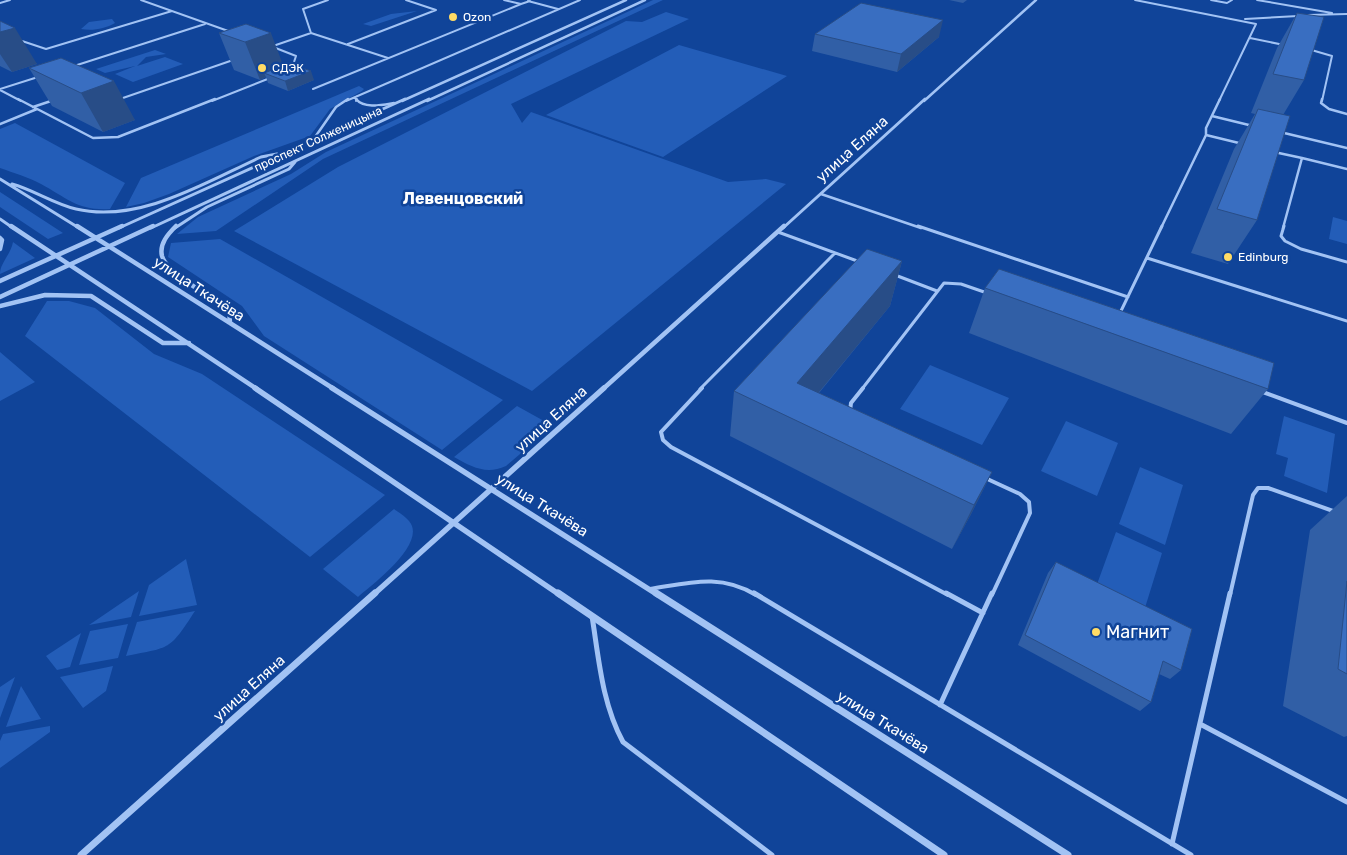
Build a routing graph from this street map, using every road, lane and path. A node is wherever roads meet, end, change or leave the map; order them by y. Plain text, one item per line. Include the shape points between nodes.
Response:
1 (10, 0) edge
2 (141, 0) edge
3 (328, 0) edge
4 (406, 0) edge
5 (504, 0) edge
6 (532, 0) edge
7 (580, 0) edge
8 (626, 0) edge
9 (645, 0) edge
10 (1036, 0) edge
11 (1135, 0) edge
12 (1211, 0) edge
13 (1232, 0) edge
14 (1257, 0) edge
15 (528, 1) junction
16 (0, 2) edge
17 (520, 4) junction
18 (558, 9) junction
19 (172, 11) junction
20 (1339, 14) junction
21 (1347, 14) edge
22 (1238, 19) junction
23 (206, 23) junction
24 (311, 33) junction
25 (237, 35) edge
26 (13, 38) dead end
27 (1250, 38) junction
28 (347, 45) junction
29 (1286, 45) edge
30 (1304, 48) edge
31 (388, 58) junction
32 (236, 59) edge
33 (71, 66) edge
34 (290, 70) edge
35 (44, 75) edge
36 (276, 76) edge
37 (313, 89) dead end
38 (0, 90) edge
39 (358, 94) junction
40 (61, 97) edge
41 (117, 99) dead end
42 (394, 103) junction
43 (33, 107) junction
44 (37, 109) junction
45 (1347, 114) edge
46 (1212, 116) junction
47 (0, 124) edge
48 (1260, 127) edge
49 (1279, 132) edge
50 (1206, 135) junction
51 (313, 140) junction
52 (1245, 144) edge
53 (1347, 148) edge
54 (1274, 151) edge
55 (285, 153) junction
56 (1302, 158) junction
57 (296, 160) junction
58 (1347, 169) edge
59 (0, 179) edge
60 (6, 183) junction
61 (821, 194) junction
62 (0, 219) edge
63 (778, 232) junction
64 (0, 238) edge
65 (96, 238) junction
66 (109, 246) junction
67 (0, 249) edge
68 (835, 253) junction
69 (55, 256) junction
70 (1147, 258) junction
71 (1347, 262) edge
72 (863, 263) edge
73 (69, 265) junction
74 (891, 274) edge
75 (0, 281) edge
76 (937, 291) junction
77 (989, 294) dead end
78 (0, 297) edge
79 (1128, 297) junction
80 (0, 306) edge
81 (1116, 321) edge
82 (1347, 321) edge
83 (230, 323) junction
84 (190, 344) junction
85 (1254, 389) edge
86 (853, 415) edge
87 (1347, 423) edge
88 (975, 474) edge
89 (492, 489) junction
90 (1338, 513) dead end
91 (453, 522) junction
92 (650, 589) junction
93 (983, 613) junction
94 (592, 616) junction
95 (940, 705) junction
96 (1200, 724) junction
97 (1347, 802) edge
98 (1172, 844) junction
99 (81, 855) edge
100 (772, 855) edge
101 (944, 855) edge
102 (1068, 855) edge
103 (1191, 855) edge

1 - 16 lane
2 - 19 lane
3 - 24 lane via 303,9
4 - 28 lane via 436,10
5 - 17 lane
6 - 15 lane
7 - 18 lane
8 - 42 street, проспект Солженицына
9 - 57 street, проспект Солженицына
10 - 61 street, улица Еляна
11 - 22 lane
12 - 13 lane
14 - 20 lane
15 - 17 lane
15 - 18 lane
17 - 31 lane
18 - 39 lane
19 - 23 lane
19 - 26 lane via 46,49
20 - 21 lane
20 - 22 lane
22 - 27 lane via 1256,24
23 - 25 lane
23 - 33 lane
24 - 28 lane
24 - 34 lane via 271,47 296,56
27 - 29 lane
27 - 46 lane
28 - 31 lane
30 - 45 lane via 1332,56 1321,103 1328,109
31 - 37 lane
32 - 41 lane via 129,98
35 - 38 lane
36 - 44 lane via 115,138 94,138
38 - 43 lane
39 - 42 lane via 356,101 363,105
39 - 51 lane via 336,107
40 - 43 lane
42 - 51 street, проспект Солженицына
43 - 44 lane
44 - 47 lane
46 - 48 lane
46 - 50 lane
49 - 53 lane
50 - 52 lane
50 - 70 lane
51 - 55 street, проспект Солженицына
54 - 56 lane
55 - 60 street via 261,156 163,200 114,211 76,209 28,188
55 - 65 street, проспект Солженицына
56 - 58 lane
56 - 71 lane via 1282,239
57 - 66 street, проспект Солженицына
57 - 83 street via 289,170 178,223 163,242 162,262 229,308
59 - 60 street, улица Ткачёва
60 - 65 street, улица Ткачёва
61 - 63 street, улица Еляна
61 - 79 lane
62 - 69 street
63 - 68 lane
63 - 89 street, улица Еляна
64 - 67 street
65 - 66 street, улица Ткачёва
65 - 69 street, проспект Солженицына
66 - 73 street, проспект Солженицына
66 - 83 street, улица Ткачёва
68 - 72 lane
68 - 93 lane via 666,424 661,432 663,440
69 - 73 street
69 - 75 street, проспект Солженицына
70 - 79 lane
70 - 82 lane
73 - 78 street, проспект Солженицына
73 - 84 street
74 - 76 lane
76 - 77 lane via 944,283 952,282
76 - 86 lane via 851,403 849,409
79 - 81 lane
80 - 84 street via 44,296 91,296 163,343
83 - 89 street, улица Ткачёва
84 - 91 street
85 - 87 lane
88 - 93 lane via 1020,494 1029,502 1030,513
89 - 91 street, улица Еляна
89 - 92 street, улица Ткачёва
90 - 96 lane via 1268,488 1258,488 1252,494
91 - 94 street
91 - 99 street, улица Еляна
92 - 95 lane via 728,580
92 - 102 street, улица Ткачёва
93 - 95 lane
94 - 100 lane via 608,712 623,742
94 - 101 street
95 - 98 lane
96 - 97 lane
96 - 98 lane
98 - 103 lane

